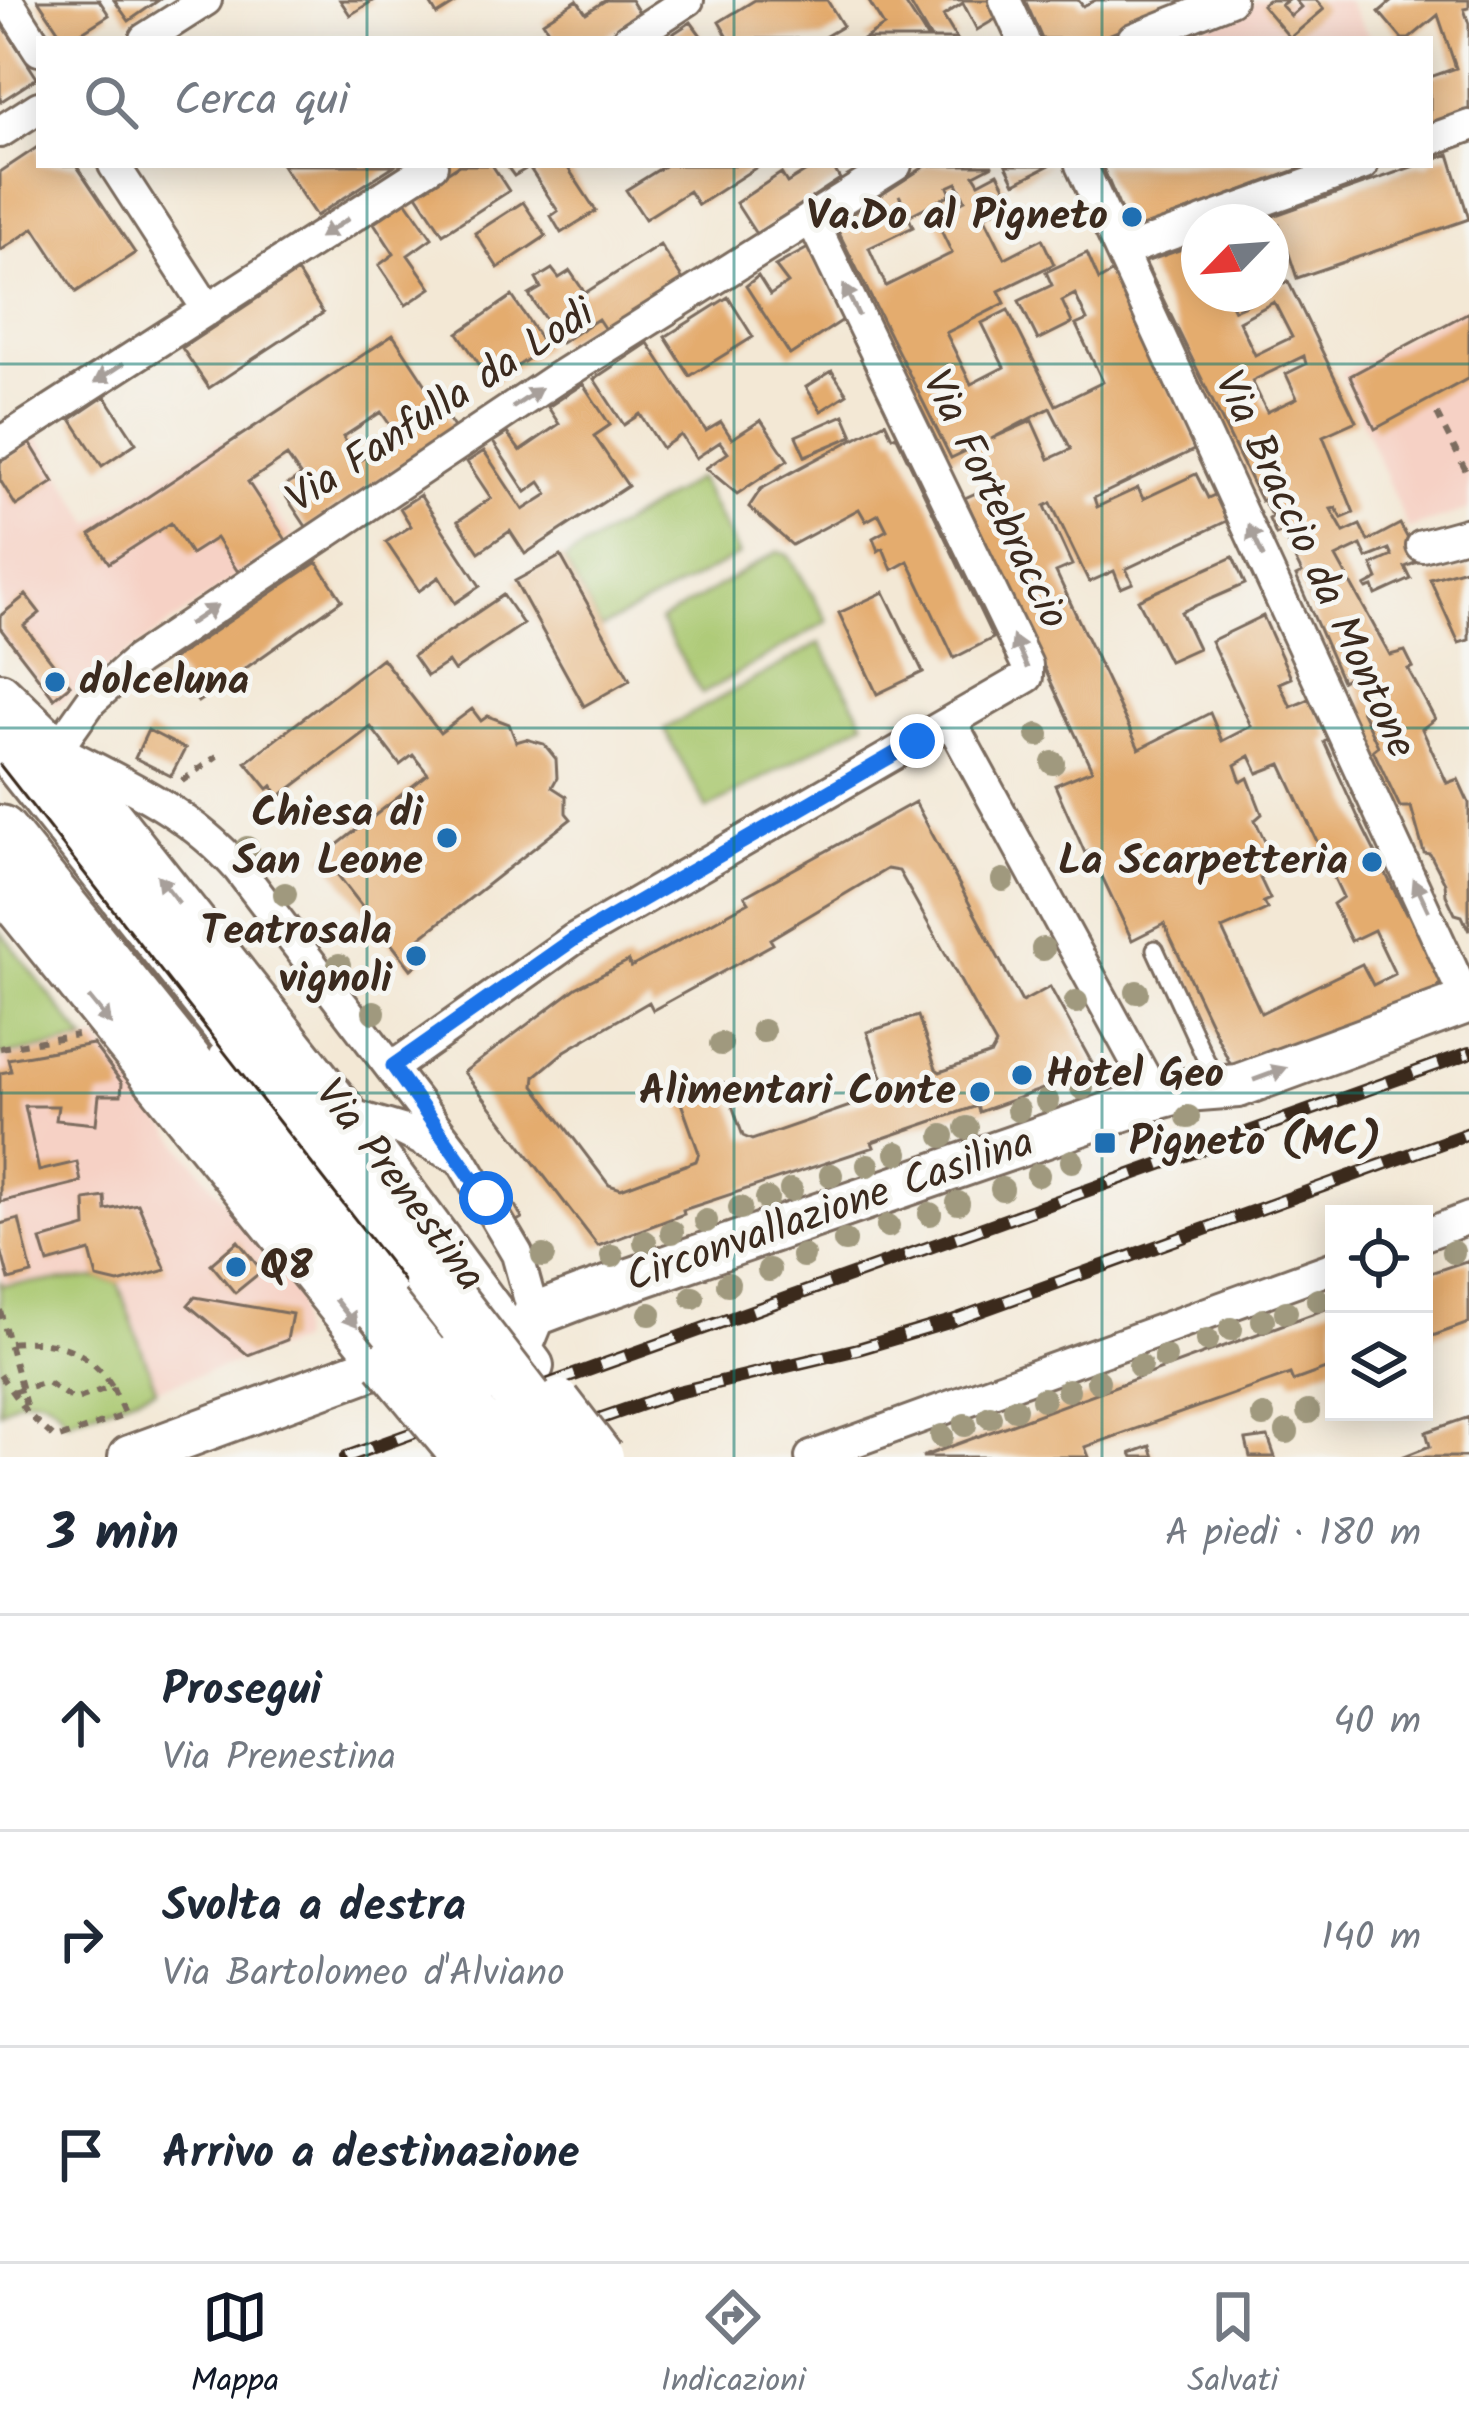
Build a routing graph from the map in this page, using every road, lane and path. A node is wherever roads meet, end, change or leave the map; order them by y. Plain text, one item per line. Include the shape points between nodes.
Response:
1 (7, 0) edge
2 (206, 0) edge
3 (688, 0) edge
4 (1005, 0) edge
5 (1230, 0) edge
6 (150, 36) edge
7 (633, 36) edge
8 (1022, 36) edge
9 (1140, 36) edge
10 (36, 45) edge
11 (36, 109) edge
12 (1469, 126) edge
13 (0, 132) edge
14 (1433, 139) edge
15 (116, 168) edge
16 (427, 168) edge
17 (891, 168) edge
18 (1082, 168) edge
19 (1354, 168) edge
20 (1254, 204) edge
21 (812, 218) junction
22 (1181, 230) edge
23 (1121, 251) junction
24 (208, 310) junction
25 (1436, 414) dead end
26 (0, 443) edge
27 (1469, 477) edge
28 (1469, 533) edge
29 (1422, 546) dead end
30 (0, 694) edge
31 (950, 722) junction
32 (0, 735) edge
33 (57, 749) junction
34 (218, 756) dead end
35 (182, 781) dead end
36 (0, 833) edge
37 (0, 887) edge
38 (1155, 949) dead end
39 (1468, 1001) edge
40 (81, 1035) dead end
41 (204, 1035) dead end
42 (0, 1048) edge
43 (393, 1066) junction
44 (1220, 1090) junction
45 (1156, 1099) junction
46 (345, 1113) junction
47 (462, 1161) junction
48 (1469, 1218) edge
49 (1433, 1232) edge
50 (1325, 1270) edge
51 (602, 1290) joint
52 (416, 1305) junction
53 (0, 1310) edge
54 (10, 1343) junction
55 (529, 1344) junction
56 (386, 1363) junction
57 (0, 1375) edge
58 (23, 1386) junction
59 (112, 1386) junction
60 (11, 1392) junction
61 (27, 1413) junction
62 (130, 1457) edge
63 (463, 1457) edge
64 (502, 1457) edge
65 (535, 1457) edge
66 (568, 1457) edge
67 (602, 1457) edge
68 (811, 1457) edge

1 - 10 street
2 - 6 street
3 - 7 street
4 - 8 street
5 - 9 street
11 - 13 street
12 - 14 street
15 - 24 street
16 -> 24 street
17 - 21 street, Via Fanfulla da Lodi
18 - 23 street, Via Braccio da Montone
19 - 20 street
31 -> 21 street, Via Fortebraccio via 1024,682 1027,665
33 -> 21 street, Via Fanfulla da Lodi via 91,701 137,660
22 - 23 street
39 -> 23 street, Via Braccio da Montone
24 -> 26 street
25 - 27 path
28 - 29 street
30 - 33 main road, Via Prenestina
31 - 43 street via 574,939
31 - 45 street
32 - 66 highway, bridge
33 - 43 street, Via Prenestina via 173,809 213,840
46 -> 33 main road, Via Prenestina
34 - 35 path
36 - 64 highway, bridge
37 -> 56 main road
38 - 44 lane
44 -> 39 main road, Circonvallazione Casilina
40 - 42 path
41 - 52 lane, Via Prenestina
43 - 47 street, Via Prenestina
44 - 45 main road, Circonvallazione Casilina
45 - 51 main road, Circonvallazione Casilina
46 - 47 street
46 - 55 main road, Via Prenestina
47 - 55 street, Via Prenestina via 517,1254
48 - 49 street
50 - 68 street
51 - 55 main road, Via Prenestina
52 - 56 lane
52 - 65 lane, Via Prenestina, bridge
53 - 54 path
54 - 58 path
54 - 59 path via 81,1352
55 - 67 main road, Via Prenestina, bridge
56 - 62 main road
56 - 63 main road, bridge
57 - 60 path
58 - 59 path via 46,1382 74,1400
58 - 60 path
58 - 61 path
59 - 61 path via 125,1415 56,1439
60 - 61 path

